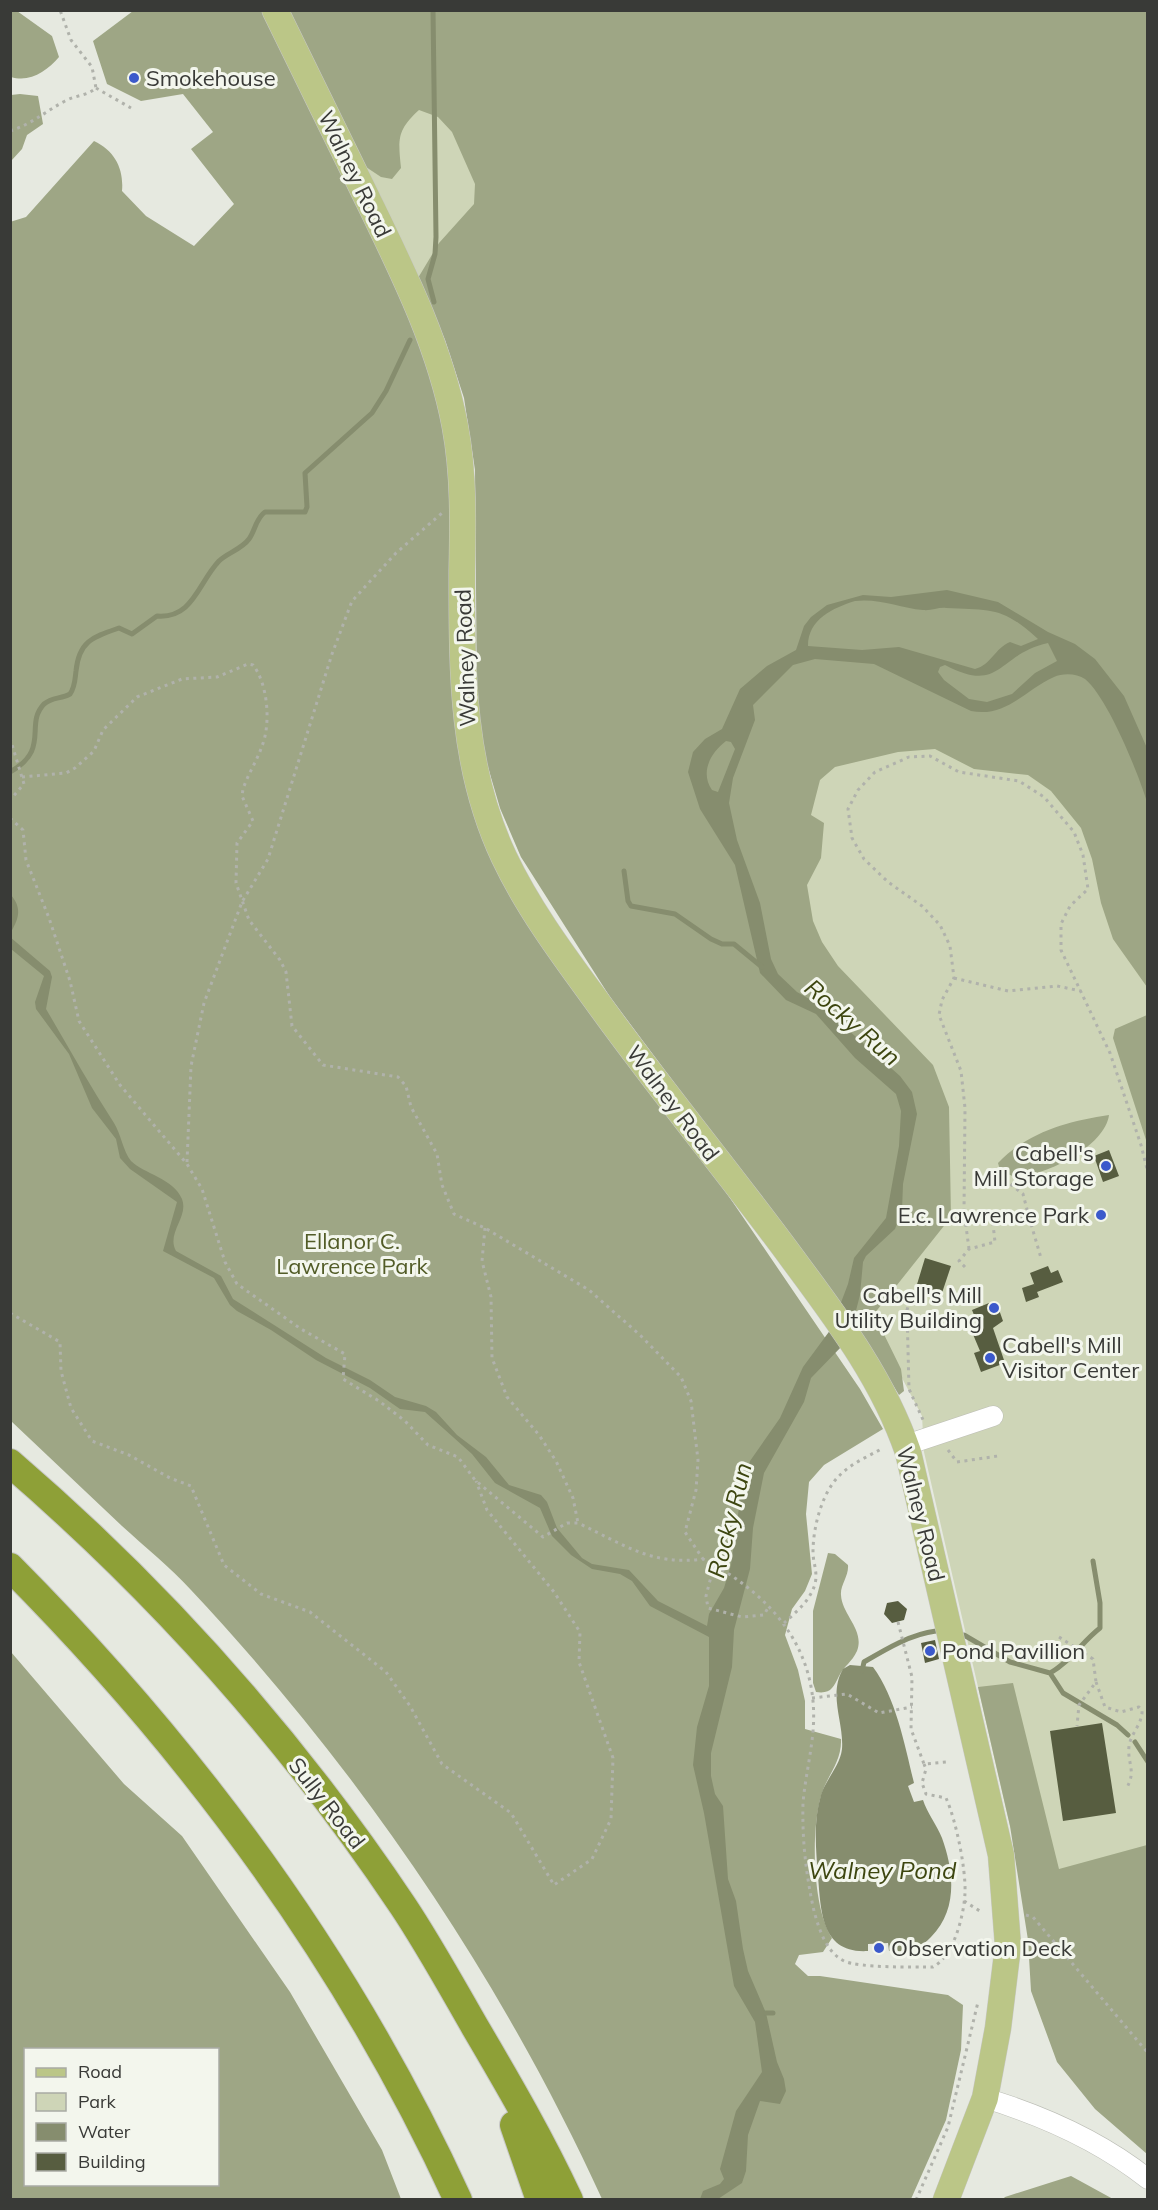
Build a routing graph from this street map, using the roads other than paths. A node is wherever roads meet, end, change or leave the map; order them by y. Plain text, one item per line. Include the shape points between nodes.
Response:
1 (275, 10) edge
2 (993, 1416) dead end
3 (899, 1444) junction
4 (10, 1463) edge
5 (10, 1567) edge
6 (439, 1965) junction
7 (985, 2098) junction
8 (1148, 2179) edge
9 (458, 2199) edge
10 (540, 2199) edge
11 (569, 2199) edge
12 (946, 2199) edge

1 - 3 main road, Walney Road via 422,317 441,371 455,427 463,507 465,723 474,772 504,857 583,982 856,1346 886,1396
2 - 3 street
3 - 7 main road, Walney Road via 1001,1855 996,1915 1008,1946
4 - 6 highway, Sully Road via 122,1567 268,1727 345,1823 405,1908
5 - 9 highway via 140,1706 288,1897 381,2049
6 - 10 highway via 506,2106
6 - 11 highway, Sully Road
7 - 8 street via 1070,2129
7 - 12 main road, Walney Road

